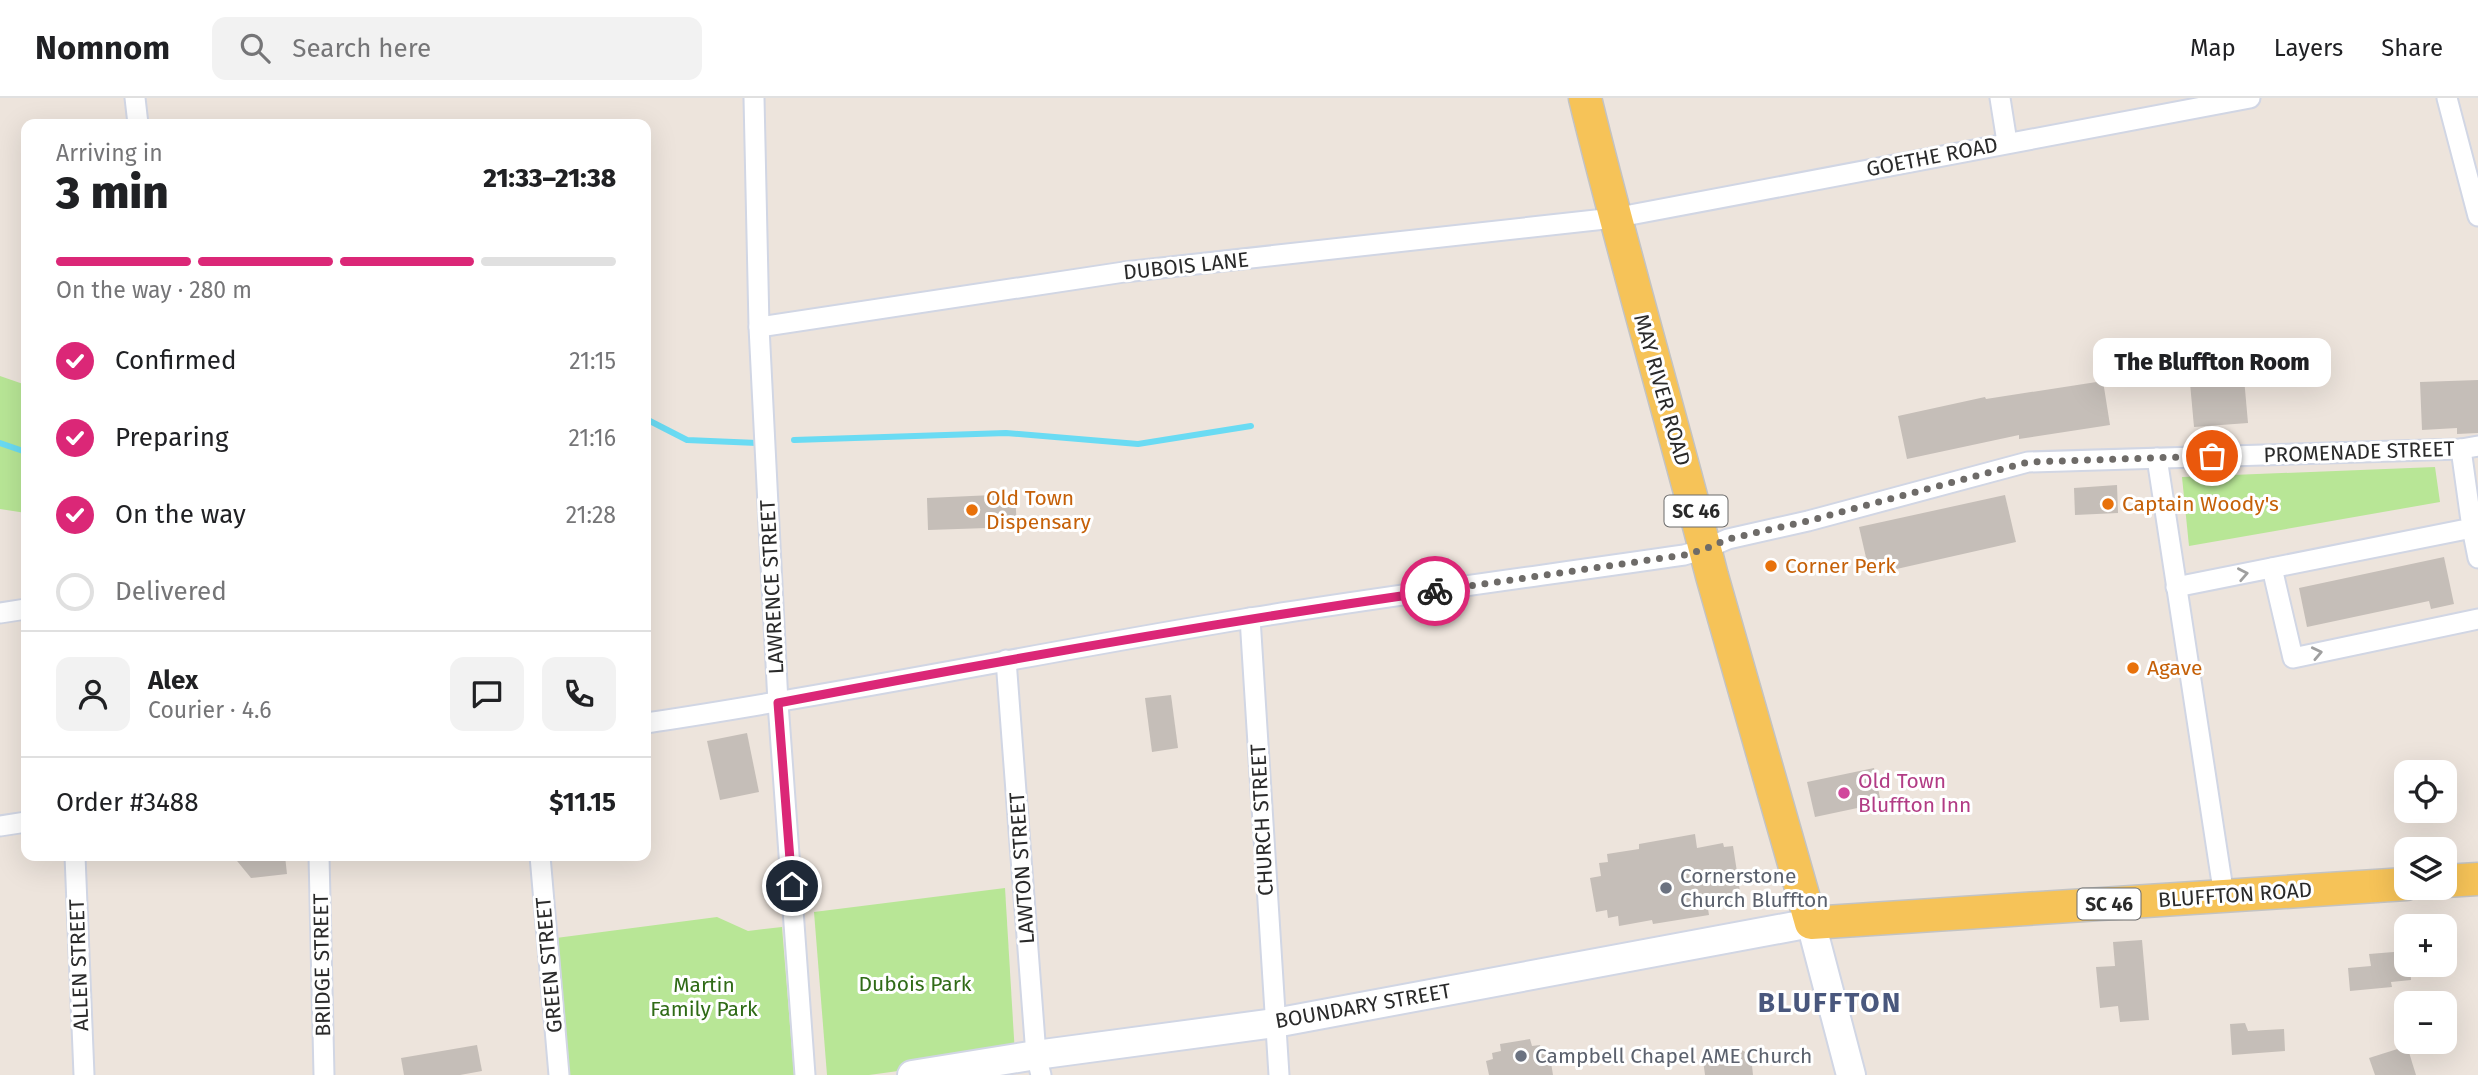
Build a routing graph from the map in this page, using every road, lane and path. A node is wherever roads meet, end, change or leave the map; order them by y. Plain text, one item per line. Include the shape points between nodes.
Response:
1 (135, 98) edge
2 (754, 98) edge
3 (1585, 98) edge
4 (2000, 98) edge
5 (2249, 98) edge
6 (2447, 98) edge
7 (137, 119) edge
8 (2007, 142) junction
9 (2478, 216) edge
10 (1614, 218) junction
11 (759, 327) junction
12 (2469, 448) edge
13 (2157, 458) junction
14 (2472, 528) junction
15 (1705, 549) junction
16 (2478, 558) edge
17 (2272, 568) junction
18 (2176, 587) junction
19 (21, 610) edge
20 (0, 612) edge
21 (1250, 618) junction
22 (2478, 618) edge
23 (1006, 660) junction
24 (778, 703) junction
25 (651, 722) edge
26 (21, 823) edge
27 (0, 826) edge
28 (75, 861) edge
29 (319, 861) edge
30 (540, 861) edge
31 (2478, 879) edge
32 (2457, 880) edge
33 (2394, 885) edge
34 (2224, 896) junction
35 (1811, 923) junction
36 (1275, 1023) junction
37 (1039, 1065) edge
38 (84, 1075) edge
39 (324, 1075) edge
40 (559, 1075) edge
41 (805, 1075) edge
42 (912, 1075) edge
43 (1279, 1075) edge
44 (1851, 1075) edge

1 - 7 street
2 - 11 street, LAWRENCE STREET
3 - 10 main road, MAY RIVER ROAD / SC 46
4 - 8 street
5 - 8 street, GOETHE ROAD
6 - 9 street
8 - 10 street, GOETHE ROAD
10 - 11 street, DUBOIS LANE via 1124,272
10 - 15 main road, MAY RIVER ROAD / SC 46
11 - 24 street, LAWRENCE STREET
12 - 13 street, PROMENADE STREET
12 - 14 street
13 - 15 street, PROMENADE STREET via 2028,462 1728,539
13 - 18 street
14 - 16 street
14 - 17 street
15 - 21 street, PROMENADE STREET
15 - 35 main road, MAY RIVER ROAD / SC 46
18 -> 17 street
17 -> 22 street via 2293,658
18 - 34 street
19 - 20 street
21 - 23 street, PROMENADE STREET
21 - 36 street, CHURCH STREET
23 - 24 street, PROMENADE STREET
23 - 37 street, LAWTON STREET
24 - 25 street, PROMENADE STREET
24 - 41 street, LAWRENCE STREET
26 - 27 street
28 - 38 street, ALLEN STREET
29 - 39 street, BRIDGE STREET
30 - 40 street, GREEN STREET
31 - 32 main road
33 - 34 main road, BLUFFTON ROAD / SC 46
34 - 35 main road, BLUFFTON ROAD / SC 46
35 - 36 street, BOUNDARY STREET
35 - 44 street
36 - 37 street, BOUNDARY STREET
36 - 43 street, CHURCH STREET
37 - 42 street, BOUNDARY STREET

